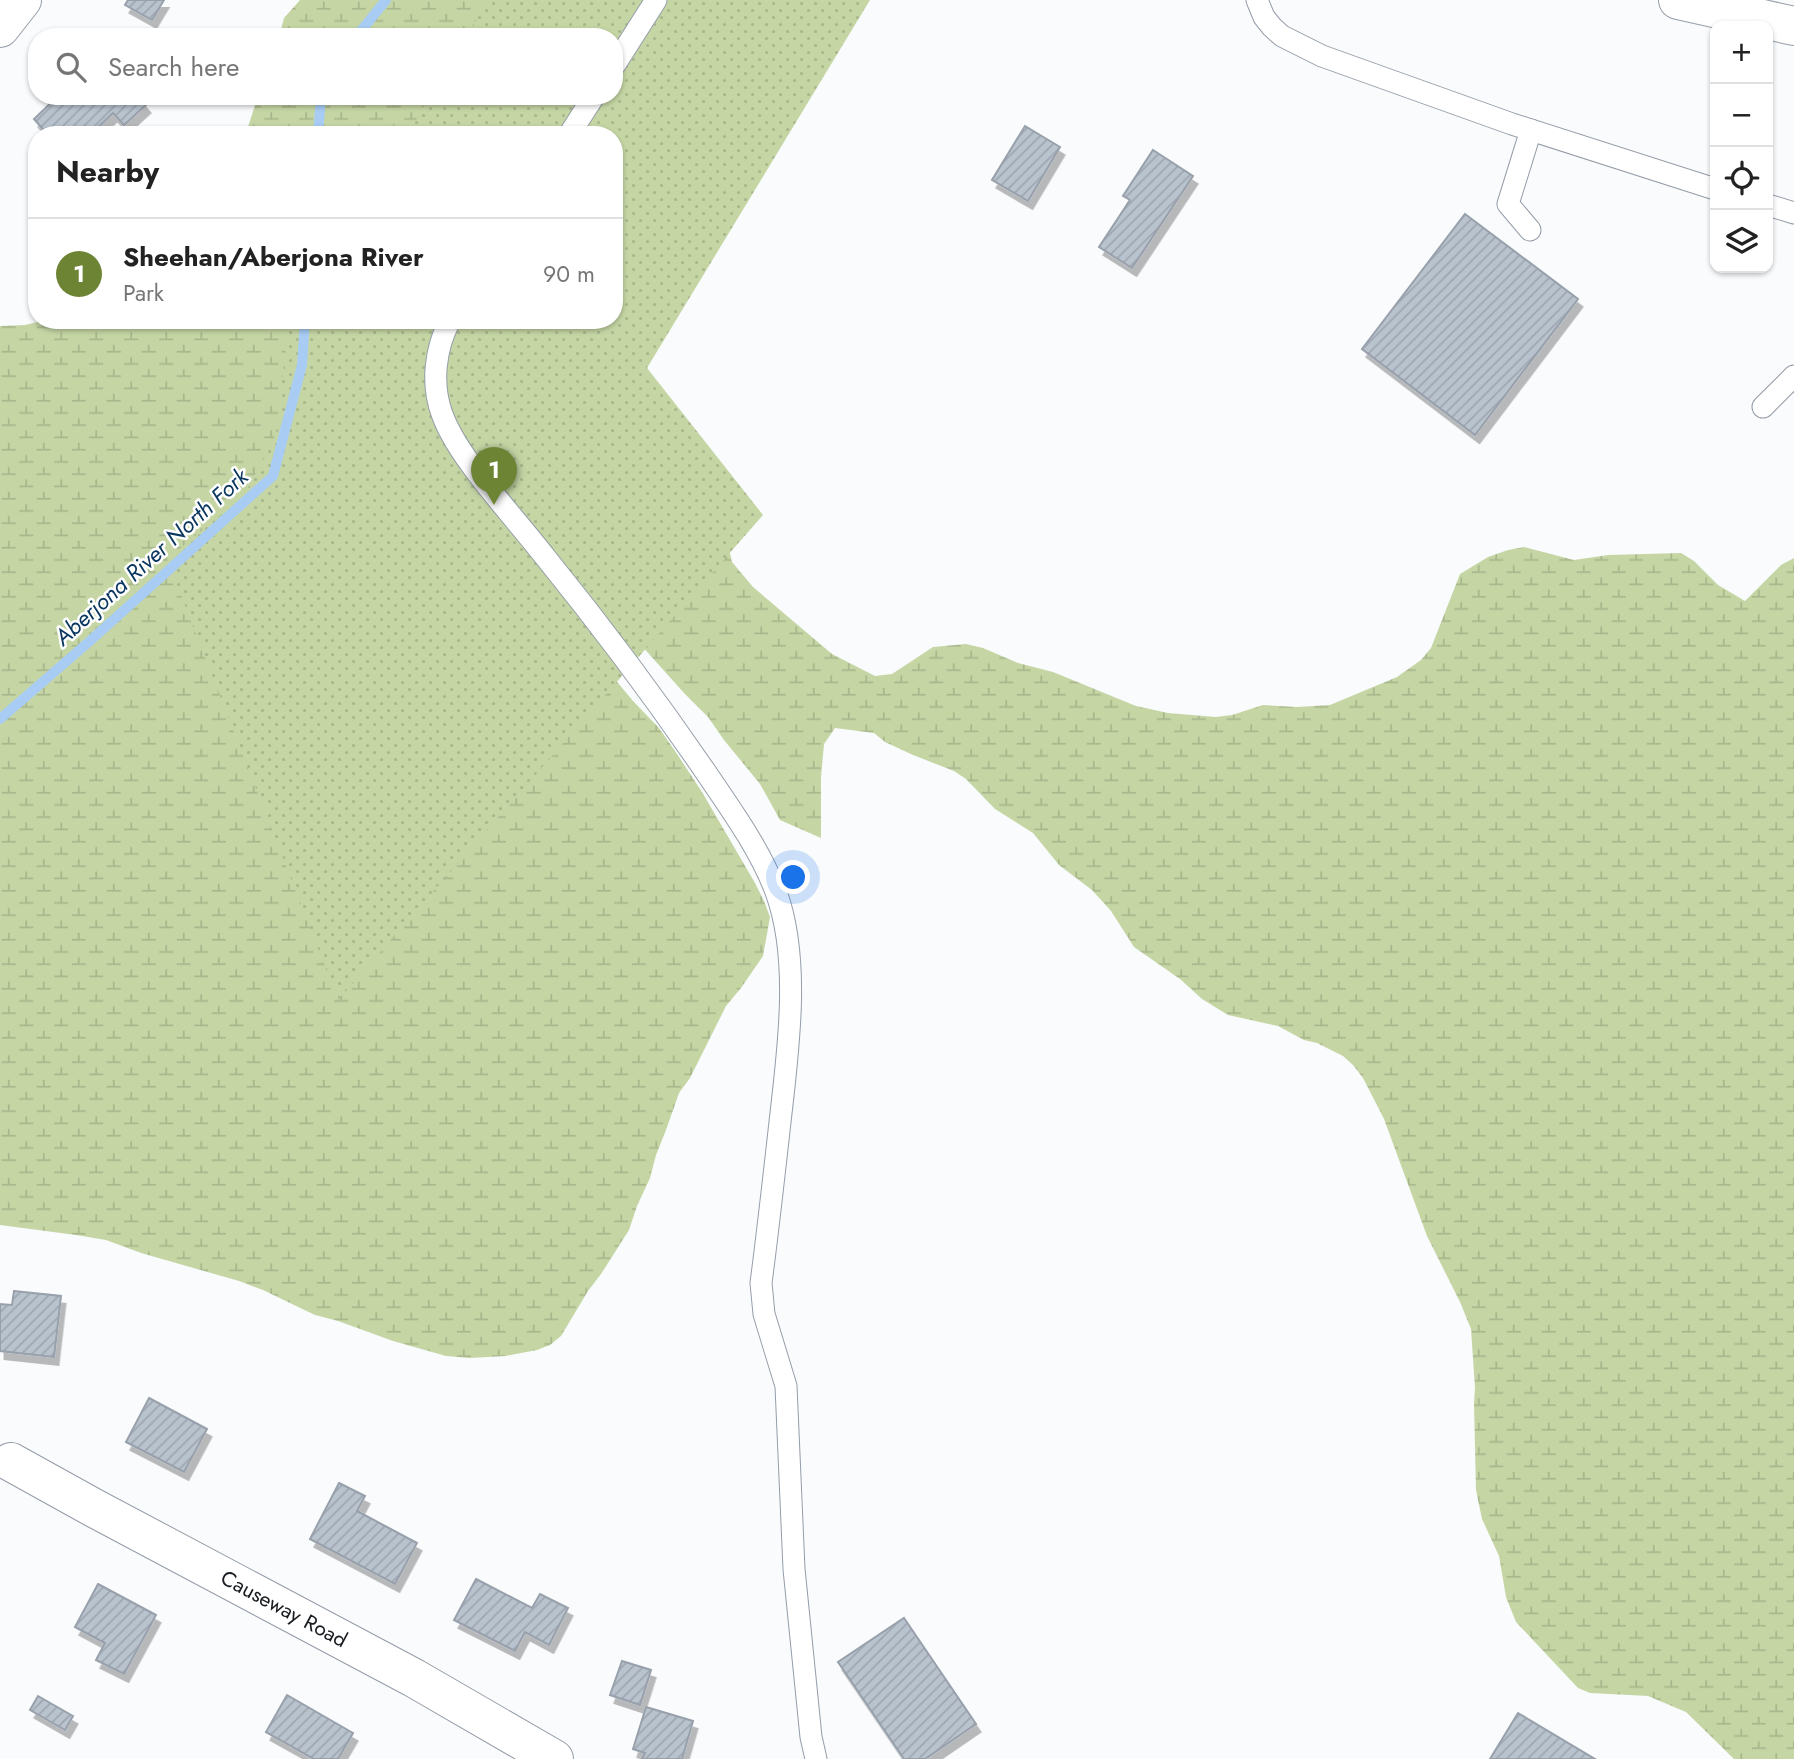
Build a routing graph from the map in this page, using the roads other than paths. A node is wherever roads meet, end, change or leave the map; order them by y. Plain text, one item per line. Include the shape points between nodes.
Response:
1 (22, 0) edge
2 (656, 0) edge
3 (1257, 0) edge
4 (1678, 0) edge
5 (1794, 26) edge
6 (0, 28) edge
7 (623, 52) edge
8 (588, 105) edge
9 (575, 126) edge
10 (1531, 130) junction
11 (1710, 187) edge
12 (1773, 206) edge
13 (1794, 212) edge
14 (1530, 230) dead end
15 (446, 329) edge
16 (1794, 376) edge
17 (1763, 407) dead end
18 (11, 1462) dead end
19 (554, 1759) edge
20 (816, 1759) edge

1 - 6 street
2 - 7 lane
3 - 10 lane via 1264,17 1282,36 1322,56
4 - 5 street
8 - 9 lane
10 - 11 lane
10 - 14 lane via 1508,204
12 - 13 lane
15 - 20 lane via 435,369 438,399 451,434 681,736 739,822 781,909 789,950 788,1047 761,1283 764,1314 786,1386 794,1569
16 - 17 lane
18 - 19 street, Causeway Road via 414,1678

